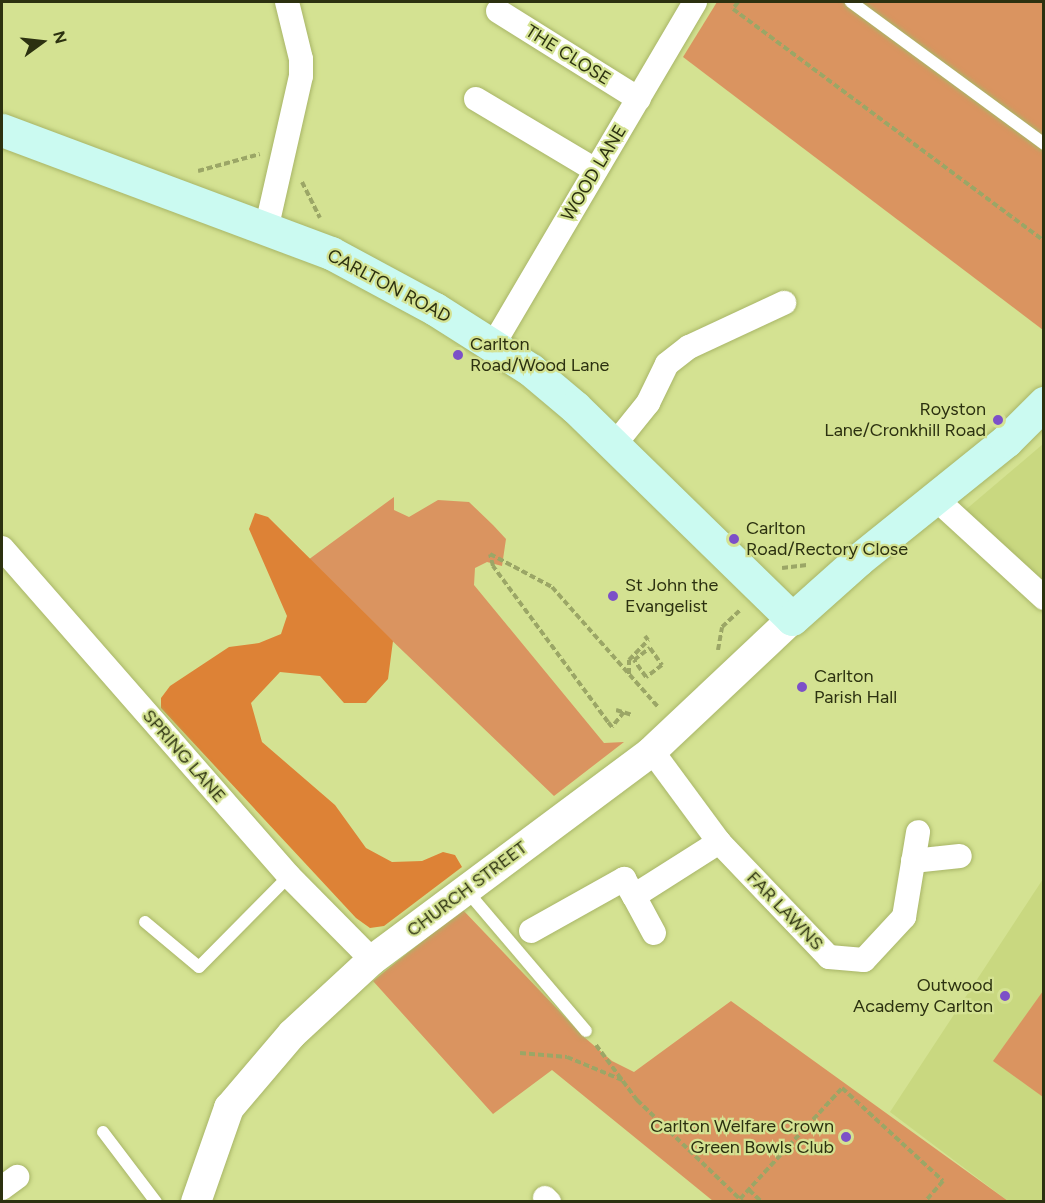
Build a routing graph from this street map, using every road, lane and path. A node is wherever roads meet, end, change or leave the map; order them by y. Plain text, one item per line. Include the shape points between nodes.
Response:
1 (287, 2) edge
2 (695, 2) edge
3 (738, 2) edge
4 (851, 2) edge
5 (498, 11) dead end
6 (477, 99) dead end
7 (639, 99) junction
8 (2, 130) edge
9 (1044, 144) edge
10 (285, 147) junction
11 (595, 170) junction
12 (189, 174) dead end
13 (266, 230) junction
14 (1044, 241) edge
15 (341, 258) junction
16 (784, 303) dead end
17 (493, 345) junction
18 (1044, 403) edge
19 (615, 444) junction
20 (935, 498) junction
21 (2, 548) edge
22 (1044, 598) edge
23 (792, 619) junction
24 (645, 636) dead end
25 (644, 674) junction
26 (629, 675) junction
27 (634, 681) junction
28 (616, 710) dead end
29 (624, 712) junction
30 (632, 715) dead end
31 (680, 725) junction
32 (652, 752) junction
33 (918, 832) dead end
34 (719, 842) junction
35 (960, 856) dead end
36 (913, 861) junction
37 (289, 876) junction
38 (466, 890) junction
39 (634, 896) junction
40 (145, 922) dead end
41 (531, 930) dead end
42 (654, 933) dead end
43 (372, 960) junction
44 (586, 1031) joint
45 (520, 1053) dead end
46 (623, 1081) junction
47 (103, 1132) dead end
48 (749, 1190) junction
49 (741, 1200) edge
50 (156, 1202) edge
51 (196, 1202) edge
52 (762, 1202) edge
53 (925, 1202) edge

1 - 10 street via 301,59
2 - 7 street, WOOD LANE
3 - 14 path via 733,9
4 - 9 lane
5 - 7 street, THE CLOSE
6 - 11 street
7 - 11 street, WOOD LANE
8 - 13 main road, CARLTON ROAD
10 - 12 path
10 - 13 street
10 - 15 path
11 - 17 street, WOOD LANE
13 - 15 main road, CARLTON ROAD
15 - 17 main road, CARLTON ROAD
16 - 19 street via 689,347 668,364 648,403
17 - 19 main road, CARLTON ROAD via 531,370
18 - 20 main road via 1006,441
19 - 23 main road, CARLTON ROAD
20 - 22 street
20 - 23 main road
21 - 37 street, SPRING LANE
23 - 31 street, CHURCH STREET
24 - 26 path via 648,640 629,660
25 - 25 path via 662,665 651,648 634,660
25 - 27 path
26 - 27 path
26 - 29 path via 552,586 490,554 493,566 612,727
27 - 31 path
28 - 29 path
29 - 30 path
31 - 32 street, CHURCH STREET
32 - 34 street, FAR LAWNS
32 - 38 street, CHURCH STREET
33 - 36 street, FAR LAWNS
34 - 36 street, FAR LAWNS via 829,957 864,960 904,917
34 - 39 street
35 - 36 street
37 - 40 lane via 199,967
37 - 43 street, SPRING LANE
38 - 43 street, CHURCH STREET
38 - 44 lane
39 - 41 street via 624,879
39 - 42 street
43 - 51 street, CHURCH STREET via 291,1034 229,1108
44 - 46 path
45 - 46 path via 567,1057
46 - 49 path via 637,1100
47 - 50 lane
48 - 49 path
48 - 52 path
48 - 53 path via 842,1088 943,1181

